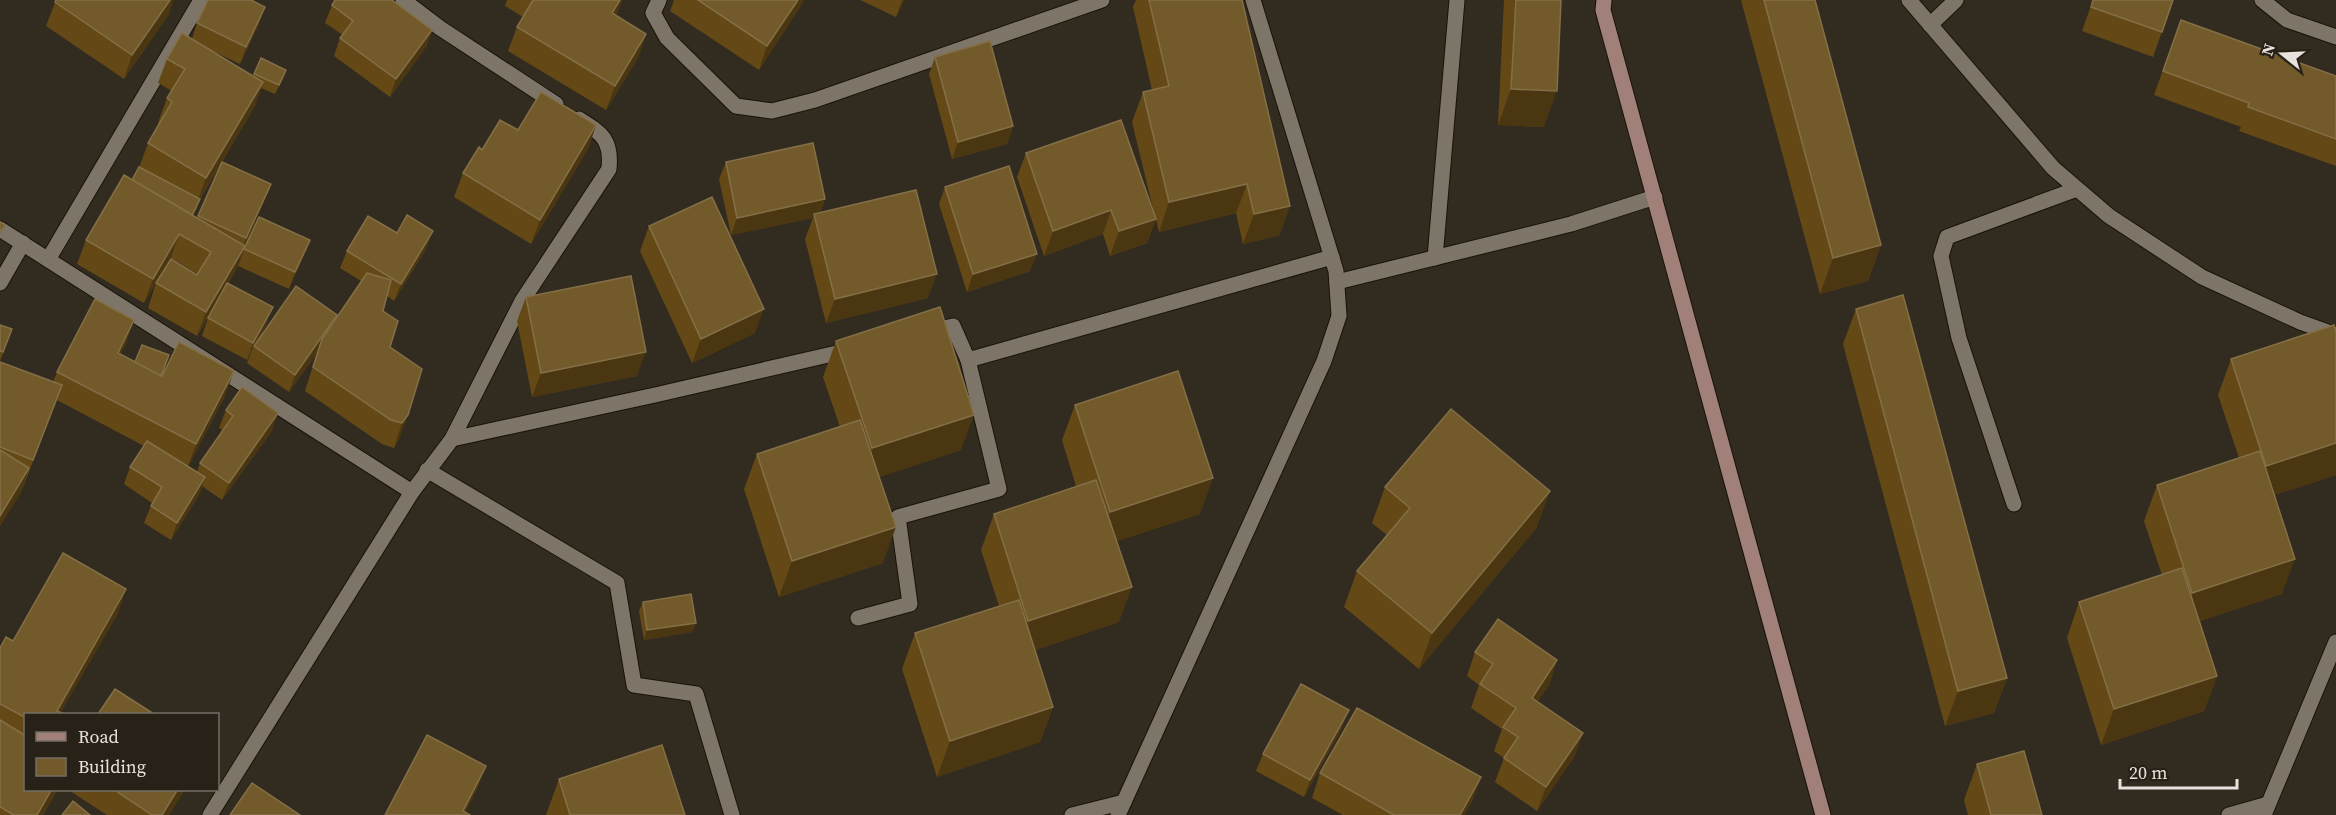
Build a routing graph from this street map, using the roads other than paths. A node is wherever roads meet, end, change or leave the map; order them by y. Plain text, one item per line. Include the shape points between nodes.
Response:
1 (201, 0) edge
2 (403, 0) edge
3 (659, 0) edge
4 (1102, 0) edge
5 (1253, 0) edge
6 (1457, 0) edge
7 (1604, 0) edge
8 (1909, 0) edge
9 (1956, 0) edge
10 (2262, 0) edge
11 (1930, 26) junction
12 (2336, 37) edge
13 (2077, 189) junction
14 (1655, 197) junction
15 (0, 228) edge
16 (23, 243) junction
17 (1332, 257) junction
18 (49, 258) junction
19 (1435, 258) junction
20 (1337, 282) junction
21 (0, 283) edge
22 (2336, 335) edge
23 (908, 336) edge
24 (862, 347) edge
25 (968, 360) junction
26 (452, 439) junction
27 (427, 470) junction
28 (412, 492) junction
29 (2014, 504) dead end
30 (858, 618) dead end
31 (2336, 642) edge
32 (1121, 808) edge
33 (2266, 810) edge
34 (210, 815) edge
35 (732, 815) edge
36 (1072, 815) edge
37 (1823, 815) edge
38 (2229, 815) edge

1 - 18 street
2 - 26 street via 602,134 610,153 609,169 522,301
3 - 4 street via 653,13 667,38 736,106 772,111 815,100
5 - 17 street
6 - 19 street
7 - 14 main road via 1603,10
8 - 11 street
9 - 11 street
10 - 12 street via 2287,20
11 - 13 street via 2053,168
13 - 22 street via 2109,216 2202,277
13 - 29 street via 1947,237 1941,256 1959,338
14 - 19 street via 1571,224
14 - 37 main road
15 - 16 street
16 - 18 street
16 - 21 street
17 - 20 street
17 - 25 street
18 - 28 street
19 - 20 street
20 - 32 street via 1339,316 1324,362
23 - 25 street via 953,326
24 - 26 street
25 - 30 street via 999,489 898,517 910,604
26 - 27 street
27 - 28 street
27 - 35 street via 617,583 634,685 696,694
28 - 34 street
31 - 33 street
32 - 36 street
33 - 38 street

